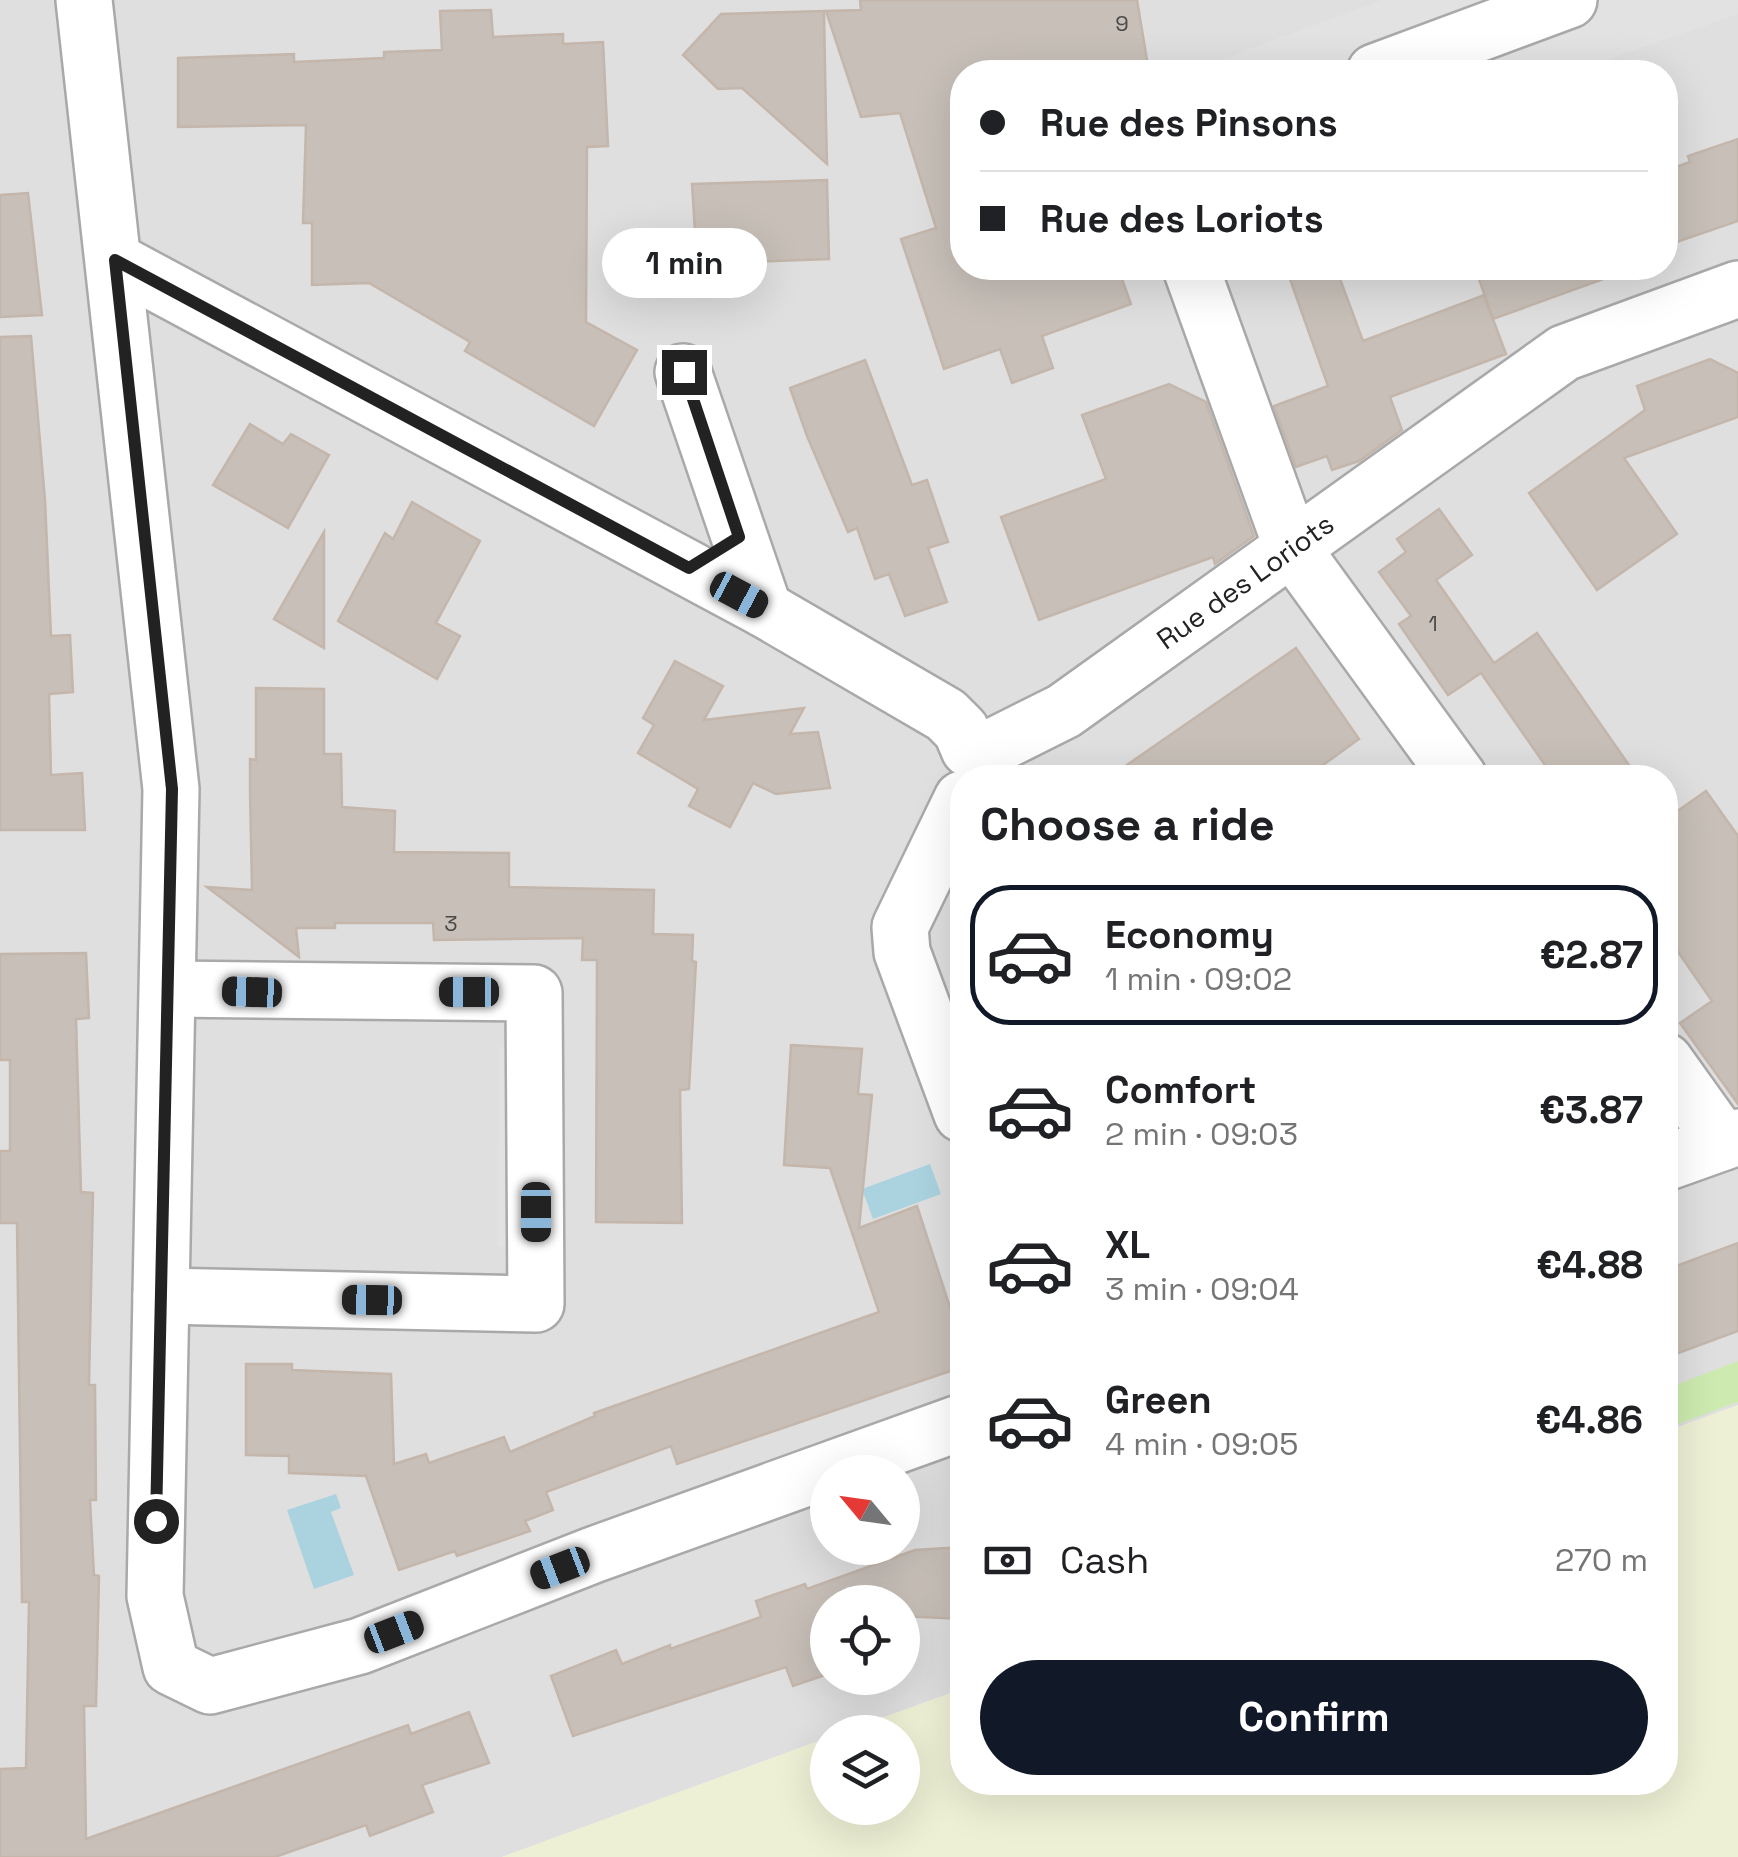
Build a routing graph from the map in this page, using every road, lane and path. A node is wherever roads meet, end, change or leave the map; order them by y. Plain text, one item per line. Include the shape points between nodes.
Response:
1 (84, 0) edge
2 (1570, 0) edge
3 (1408, 60) edge
4 (115, 260) junction
5 (1194, 280) edge
6 (1738, 289) edge
7 (684, 372) dead end
8 (739, 537) junction
9 (1292, 548) junction
10 (689, 568) junction
11 (764, 608) junction
12 (966, 765) edge
13 (976, 765) edge
14 (1450, 765) edge
15 (950, 814) edge
16 (170, 989) junction
17 (1678, 1077) edge
18 (950, 1082) edge
19 (1731, 1139) edge
20 (1678, 1158) edge
21 (161, 1296) junction
22 (950, 1426) edge

1 - 4 street
2 - 3 street
4 - 10 street
4 - 16 street via 172,789
5 - 9 street
6 - 9 street, Rue des Loriots via 1564,353
7 - 8 street
8 - 10 street
8 - 11 street
9 - 13 street, Rue des Loriots via 1064,711 994,746
9 - 14 street
10 - 11 street
11 - 12 street via 946,715 961,730
15 - 18 street via 900,927 902,952
16 - 21 street
16 - 21 street via 534,993 536,1304
17 - 19 street
19 - 20 street
21 - 22 street via 155,1596 171,1667 210,1686 360,1646

